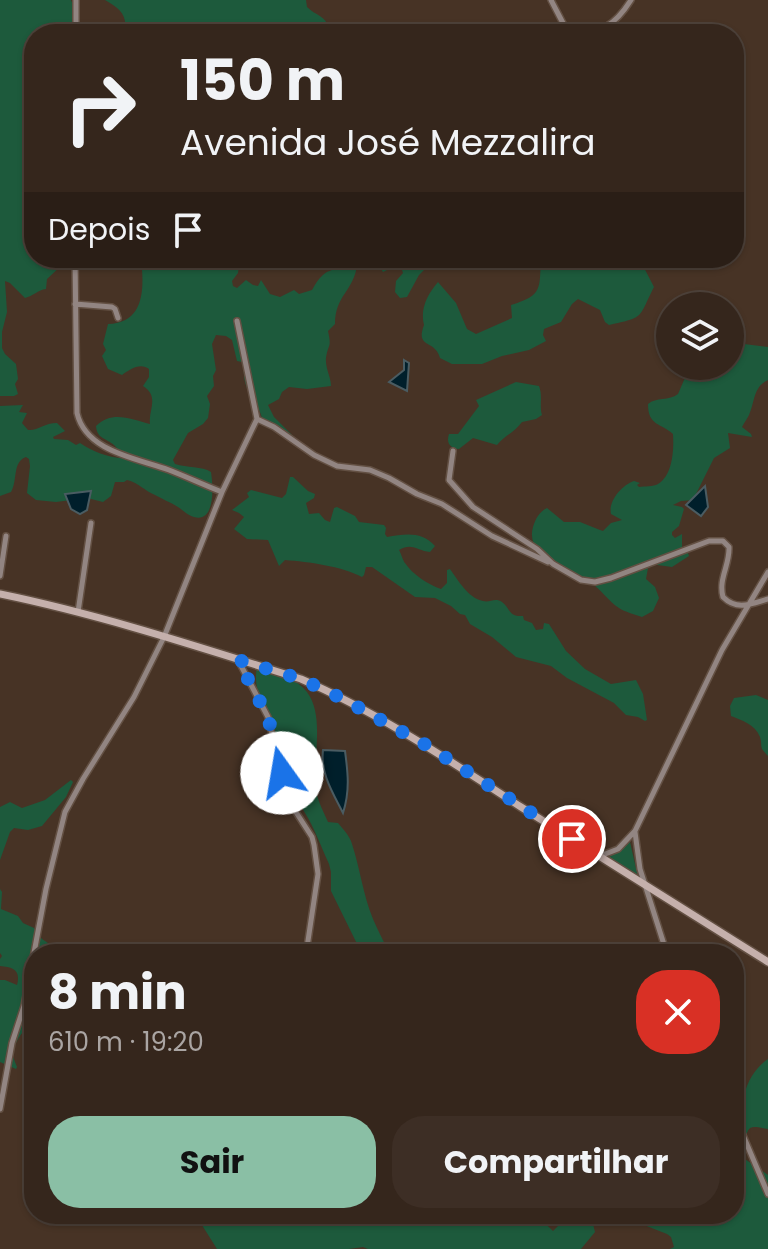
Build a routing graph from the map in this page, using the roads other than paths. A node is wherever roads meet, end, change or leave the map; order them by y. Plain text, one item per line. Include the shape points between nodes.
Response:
1 (76, 0) edge
2 (551, 0) edge
3 (631, 0) edge
4 (76, 24) edge
5 (563, 24) edge
6 (612, 24) edge
7 (75, 268) edge
8 (75, 304) junction
9 (118, 318) dead end
10 (237, 321) dead end
11 (257, 419) junction
12 (453, 451) dead end
13 (222, 492) junction
14 (91, 523) dead end
15 (6, 536) dead end
16 (553, 564) junction
17 (768, 572) edge
18 (0, 576) edge
19 (0, 594) edge
20 (768, 599) edge
21 (749, 604) junction
22 (78, 612) junction
23 (164, 637) junction
24 (238, 660) junction
25 (635, 831) junction
26 (599, 856) junction
27 (644, 885) junction
28 (36, 944) edge
29 (308, 944) edge
30 (664, 944) edge
31 (739, 944) edge
32 (744, 947) edge
33 (768, 962) edge
34 (24, 1006) edge
35 (0, 1109) edge
36 (744, 1138) edge
37 (768, 1194) edge

1 - 4 street
2 - 5 street
3 - 6 street
7 - 8 street
8 - 9 street via 112,307
8 - 13 street via 77,413 85,431 120,453
10 - 11 street
11 - 13 street
11 - 16 street via 314,455 389,478
12 - 16 street via 449,480 473,507
13 - 23 street
14 - 22 street
15 - 18 street
16 - 21 street via 595,582 709,541 723,541 729,556 721,582 723,597 734,605
17 - 21 street
19 - 22 main road
20 - 21 street
21 - 25 street
22 - 23 main road
23 - 24 main road
23 - 28 street via 65,812
24 - 26 main road via 301,679 359,708
24 - 29 street via 268,717 288,795 314,845 318,874
25 - 26 street via 618,849
25 - 27 street
26 - 27 main road
27 - 30 street
27 - 31 main road
32 - 33 main road
34 - 35 street
36 - 37 street

